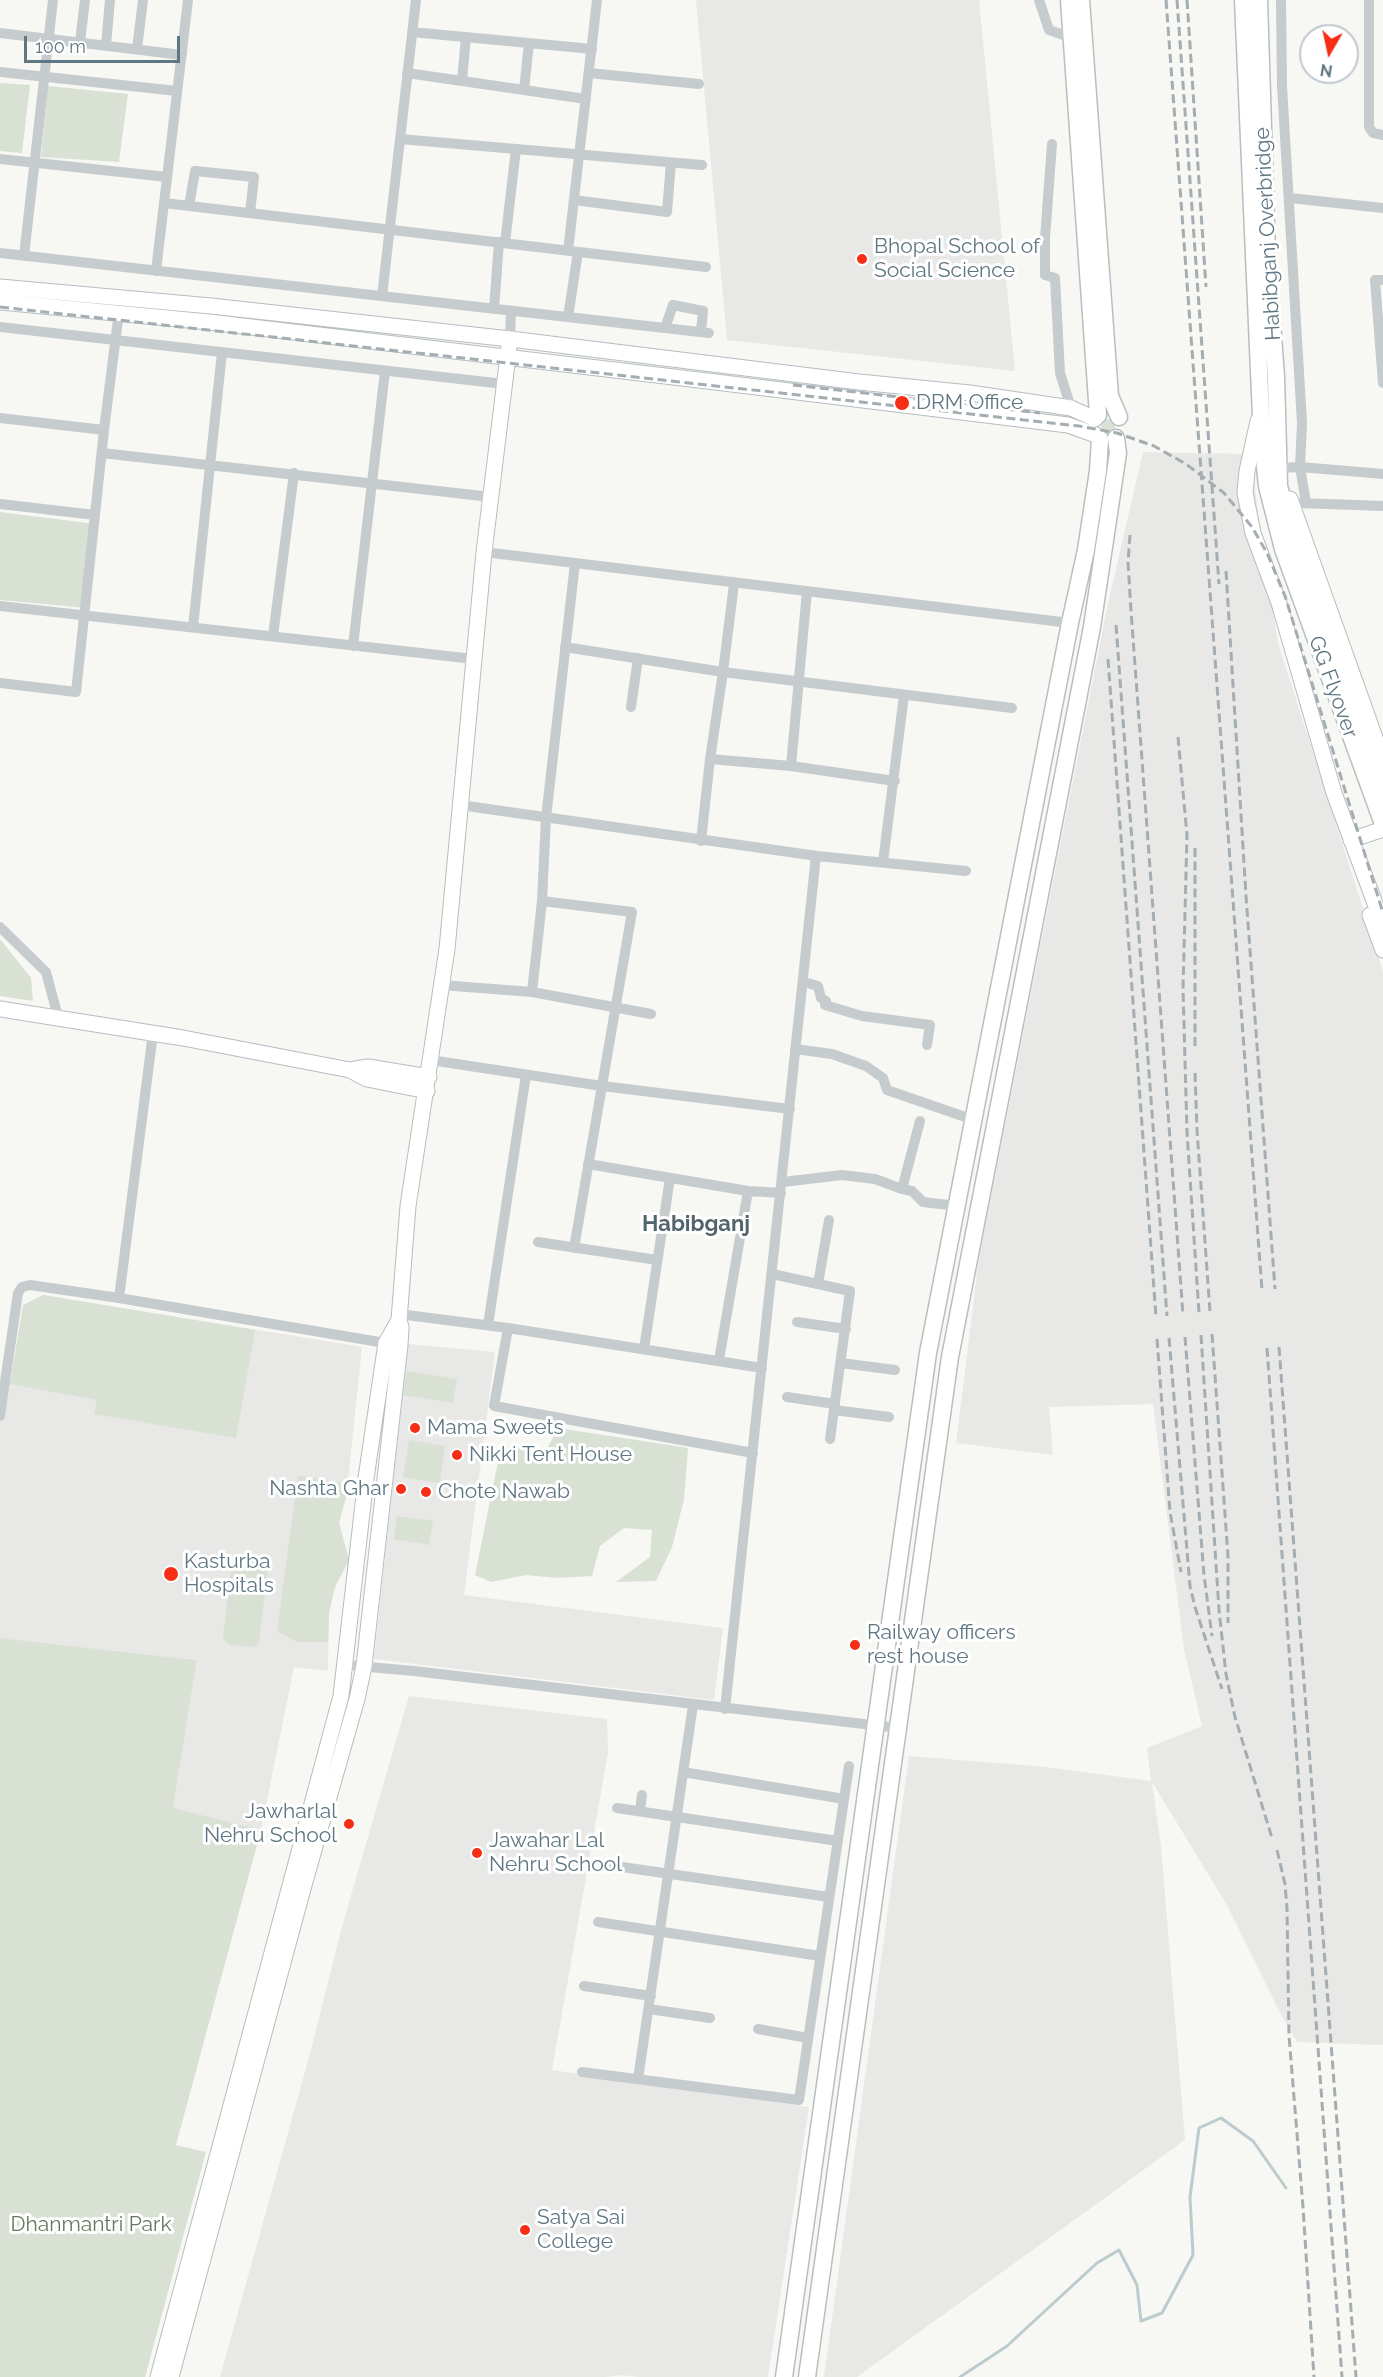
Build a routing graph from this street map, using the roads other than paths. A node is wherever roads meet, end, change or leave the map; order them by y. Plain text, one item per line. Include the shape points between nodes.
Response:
1 (53, 0) edge
2 (85, 0) edge
3 (110, 0) edge
4 (143, 0) edge
5 (188, 0) edge
6 (416, 0) edge
7 (597, 0) edge
8 (1039, 0) edge
9 (1069, 0) edge
10 (1081, 0) edge
11 (1244, 0) edge
12 (1259, 0) edge
13 (1281, 0) edge
14 (1369, 0) edge
15 (412, 32) junction
16 (0, 33) edge
17 (466, 37) junction
18 (49, 38) junction
19 (1072, 38) junction
20 (80, 42) junction
21 (529, 43) junction
22 (106, 45) junction
23 (137, 49) junction
24 (592, 49) junction
25 (182, 54) junction
26 (0, 72) edge
27 (589, 72) junction
28 (407, 73) junction
29 (44, 77) junction
30 (462, 81) junction
31 (699, 84) dead end
32 (524, 90) junction
33 (177, 92) junction
34 (586, 99) junction
35 (1383, 135) edge
36 (400, 139) junction
37 (1052, 144) dead end
38 (516, 149) junction
39 (579, 154) junction
40 (0, 159) edge
41 (671, 162) junction
42 (34, 163) junction
43 (702, 165) dead end
44 (1257, 174) junction
45 (167, 177) junction
46 (1290, 198) junction
47 (574, 200) junction
48 (164, 203) junction
49 (189, 206) junction
50 (1383, 208) edge
51 (250, 213) junction
52 (390, 230) junction
53 (502, 243) junction
54 (573, 251) junction
55 (0, 253) edge
56 (24, 256) junction
57 (706, 267) dead end
58 (156, 271) junction
59 (1383, 280) edge
60 (0, 286) edge
61 (382, 296) junction
62 (0, 302) edge
63 (494, 309) junction
64 (512, 311) junction
65 (119, 312) junction
66 (568, 317) junction
67 (0, 327) edge
68 (665, 328) junction
69 (510, 339) junction
70 (114, 340) junction
71 (222, 352) junction
72 (507, 357) junction
73 (385, 371) junction
74 (1383, 383) edge
75 (504, 384) junction
76 (1071, 408) junction
77 (1261, 410) junction
78 (0, 418) edge
79 (1101, 429) junction
80 (104, 430) junction
81 (102, 453) junction
82 (1263, 453) joint
83 (211, 464) junction
84 (1300, 467) junction
85 (1278, 468) junction
86 (294, 473) junction
87 (1383, 474) edge
88 (374, 482) junction
89 (1279, 486) junction
90 (491, 497) junction
91 (1299, 503) junction
92 (0, 504) edge
93 (1383, 506) edge
94 (95, 515) junction
95 (484, 552) junction
96 (575, 563) junction
97 (734, 584) junction
98 (807, 591) junction
99 (0, 606) edge
100 (84, 615) junction
101 (1070, 623) junction
102 (194, 627) junction
103 (273, 636) junction
104 (354, 646) junction
105 (565, 647) junction
106 (638, 658) junction
107 (474, 659) junction
108 (723, 672) junction
109 (798, 682) junction
110 (0, 683) edge
111 (904, 695) junction
112 (631, 707) dead end
113 (1012, 708) dead end
114 (710, 759) junction
115 (1383, 760) edge
116 (791, 766) junction
117 (895, 781) junction
118 (1383, 792) edge
119 (460, 805) junction
120 (546, 819) junction
121 (1383, 824) edge
122 (1383, 829) edge
123 (694, 840) junction
124 (1351, 840) junction
125 (816, 856) junction
126 (1025, 856) junction
127 (1047, 861) junction
128 (883, 862) junction
129 (966, 871) dead end
130 (542, 901) junction
131 (1383, 925) edge
132 (0, 927) edge
133 (1383, 950) edge
134 (804, 982) junction
135 (441, 985) junction
136 (532, 992) junction
137 (615, 1007) junction
138 (0, 1009) edge
139 (651, 1014) dead end
140 (58, 1017) junction
141 (153, 1033) junction
142 (927, 1045) dead end
143 (795, 1049) junction
144 (430, 1060) junction
145 (526, 1075) junction
146 (428, 1084) junction
147 (603, 1086) junction
148 (790, 1109) junction
149 (974, 1119) junction
150 (920, 1121) dead end
151 (588, 1164) junction
152 (670, 1178) junction
153 (782, 1188) junction
154 (902, 1189) junction
155 (748, 1191) junction
156 (957, 1206) junction
157 (829, 1220) dead end
158 (538, 1242) dead end
159 (574, 1248) junction
160 (657, 1260) junction
161 (772, 1274) junction
162 (818, 1284) junction
163 (119, 1298) junction
164 (399, 1317) junction
165 (797, 1322) dead end
166 (488, 1325) junction
167 (508, 1328) junction
168 (846, 1329) junction
169 (393, 1344) junction
170 (644, 1349) junction
171 (719, 1360) junction
172 (841, 1363) junction
173 (762, 1368) junction
174 (895, 1370) dead end
175 (787, 1397) dead end
176 (835, 1407) junction
177 (0, 1416) edge
178 (889, 1417) dead end
179 (830, 1440) dead end
180 (753, 1453) junction
181 (365, 1488) junction
182 (382, 1491) junction
183 (346, 1665) junction
184 (364, 1666) junction
185 (693, 1705) junction
186 (725, 1709) junction
187 (876, 1726) junction
188 (898, 1728) junction
189 (849, 1766) dead end
190 (683, 1772) junction
191 (642, 1795) dead end
192 (844, 1799) junction
193 (617, 1808) dead end
194 (640, 1811) junction
195 (678, 1816) junction
196 (838, 1841) junction
197 (608, 1864) dead end
198 (669, 1873) junction
199 (829, 1897) junction
200 (598, 1922) dead end
201 (660, 1932) junction
202 (820, 1956) junction
203 (584, 1986) dead end
204 (651, 1996) junction
205 (649, 2009) junction
206 (710, 2018) dead end
207 (758, 2030) dead end
208 (808, 2038) junction
209 (582, 2072) dead end
210 (638, 2079) junction
211 (232, 2126) junction
212 (191, 2278) junction
213 (158, 2377) edge
214 (171, 2377) edge
215 (784, 2377) edge
216 (807, 2377) edge

1 - 18 street
2 - 20 street
3 - 22 street
4 - 23 street
5 - 25 street
6 - 15 street
7 - 24 street
8 - 19 street via 1049,30
9 - 19 main road
10 - 79 main road via 1110,396 1122,430
11 - 44 main road, Habibganj Overbridge
12 - 44 main road, Habibganj Overbridge
13 - 46 street
14 - 35 street via 1369,127 1373,133
15 - 17 street
15 - 28 street
16 - 18 street
17 - 21 street
17 - 30 street
18 - 20 street
18 - 29 street
19 - 79 main road
20 - 22 street
21 - 24 street
21 - 32 street
22 - 23 street
23 - 25 street
24 - 27 street
25 - 33 street
26 - 29 street
27 - 31 street
27 - 34 street
28 - 30 street
28 - 36 street
29 - 33 street
29 - 42 street
30 - 32 street
32 - 34 street
33 - 45 street
34 - 39 street
36 - 38 street
36 - 52 street
37 - 76 street via 1045,275 1055,278 1060,373
38 - 39 street
38 - 53 street
39 - 41 street
39 - 47 street
40 - 42 street
41 - 43 street
41 - 47 street via 667,212
42 - 45 street
42 - 56 street
44 - 77 main road, Habibganj Overbridge
44 - 85 main road, Habibganj Overbridge via 1276,377
45 - 48 street
46 - 50 street
46 - 84 street via 1302,423
47 - 54 street
48 - 49 street
48 - 58 street
49 - 51 street
49 - 51 street via 195,171 254,177
51 - 52 street
52 - 53 street
52 - 61 street
53 - 54 street
53 - 63 street
54 - 57 street
54 - 66 street
55 - 56 street
56 - 58 street
58 - 61 street
59 - 74 street via 1375,280
60 - 69 main road
61 - 63 street
62 - 65 main road
63 - 64 street
64 - 66 street
64 - 69 street
65 - 70 street
65 - 72 main road
66 - 68 street
67 - 70 street
68 - 68 street via 705,333 703,311 673,305
69 - 72 main road
69 - 76 main road
70 - 71 street
70 - 80 street
71 - 73 street
71 - 83 street
72 - 75 main road
72 - 79 main road
73 - 75 street
73 - 88 street
75 - 90 main road
76 - 79 main road
77 - 82 main road, Habibganj Overbridge
77 - 124 main road via 1245,493 1253,533 1279,603
78 - 80 street
79 - 101 main road via 1086,550
79 - 127 main road via 1118,453 1092,627
80 - 81 street
81 - 83 street
81 - 94 street
82 - 121 main road, GG Flyover via 1270,503 1283,549
83 - 86 street
83 - 102 street
84 - 85 street
84 - 87 street
84 - 91 street
85 - 89 main road, Habibganj Overbridge
86 - 88 street
86 - 103 street
88 - 90 street
88 - 104 street
89 - 91 main road
89 - 118 main road, GG Flyover via 1290,531
90 - 95 main road
91 - 93 street
91 - 115 main road
92 - 94 street
94 - 100 street
95 - 96 street
95 - 107 main road
96 - 97 street
96 - 105 street
97 - 98 street
97 - 108 street
98 - 101 street
98 - 109 street
99 - 100 street
100 - 102 street
100 - 110 street via 76,692
101 - 126 main road
102 - 103 street
103 - 104 street
104 - 107 street
105 - 106 street
105 - 120 street
106 - 108 street
106 - 112 street
107 - 119 main road
108 - 109 street
108 - 114 street
109 - 111 street
109 - 116 street
111 - 113 street
111 - 117 street
114 - 116 street
114 - 123 street
116 - 117 street
117 - 128 street
119 - 120 street
119 - 135 main road
120 - 123 street
120 - 130 street
122 - 124 main road
123 - 125 street
124 - 131 main road
124 - 133 main road via 1350,861
125 - 128 street
125 - 134 street
126 - 127 main road
126 - 149 main road
127 - 188 main road via 950,1357
128 - 129 street
130 - 136 street
130 - 137 street via 632,912
132 - 140 street via 46,972
134 - 142 street via 818,986 825,1005 862,1016 930,1025
134 - 143 street
135 - 136 street
135 - 144 main road
136 - 137 street
137 - 139 street
137 - 147 street
138 - 140 main road
140 - 141 main road
141 - 146 main road via 350,1070 368,1068
141 - 163 street
143 - 148 street
143 - 149 street via 832,1054 866,1066 882,1078 887,1090
144 - 145 street
144 - 146 main road
145 - 147 street
145 - 166 street
146 - 164 main road via 408,1206
147 - 148 street
147 - 151 street
148 - 153 street
149 - 156 main road
150 - 154 street
151 - 152 street
151 - 159 street
152 - 155 street
152 - 160 street
153 - 154 street via 842,1175 875,1179
153 - 155 street
153 - 161 street
154 - 156 street via 912,1191 923,1202
155 - 171 street
156 - 187 main road via 928,1353
157 - 162 street
158 - 159 street
159 - 160 street
160 - 170 street
161 - 162 street
161 - 173 street
162 - 168 street via 850,1291
163 - 169 street
163 - 177 street via 22,1287
164 - 166 street
164 - 169 main road
165 - 168 street
166 - 167 street
167 - 170 street
167 - 180 street via 494,1406
168 - 172 street
169 - 181 main road
169 - 182 main road
170 - 171 street
171 - 173 street
172 - 174 street
172 - 176 street
173 - 180 street
175 - 176 street
176 - 178 street
176 - 179 street
180 - 186 street
181 - 182 main road
181 - 183 main road
182 - 184 main road
183 - 184 street
183 - 211 main road
184 - 185 street
184 - 211 main road
185 - 186 street
185 - 190 street
186 - 187 street
187 - 188 street
187 - 215 main road
188 - 216 main road
189 - 192 street
190 - 192 street
190 - 195 street
191 - 194 street
192 - 196 street
193 - 194 street
194 - 195 street
195 - 196 street
195 - 198 street
196 - 199 street
197 - 198 street
198 - 199 street
198 - 201 street
199 - 202 street
200 - 201 street
201 - 202 street
201 - 204 street
202 - 208 street
203 - 204 street
204 - 205 street
205 - 206 street
205 - 210 street
207 - 208 street
208 - 210 street via 799,2100
209 - 210 street
211 - 212 main road
212 - 213 main road
212 - 214 main road

